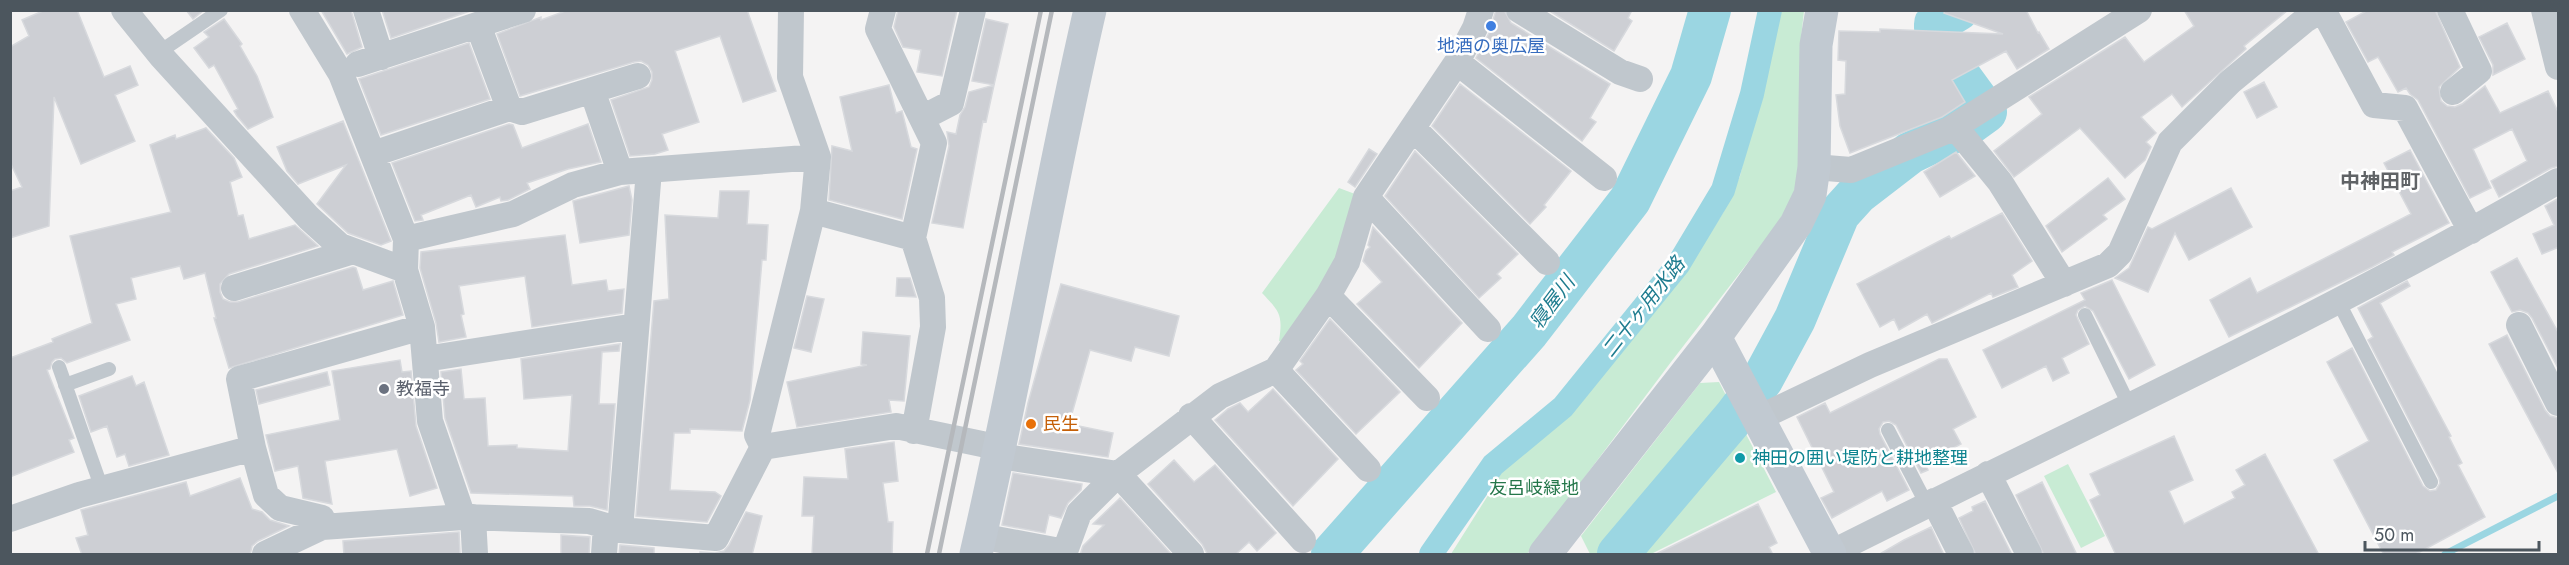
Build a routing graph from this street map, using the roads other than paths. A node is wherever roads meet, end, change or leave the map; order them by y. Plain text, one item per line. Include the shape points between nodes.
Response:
1 (124, 10) edge
2 (221, 10) edge
3 (302, 10) edge
4 (366, 10) edge
5 (524, 10) edge
6 (791, 10) edge
7 (883, 10) edge
8 (973, 10) edge
9 (1090, 10) edge
10 (1481, 10) edge
11 (1518, 10) edge
12 (1822, 10) edge
13 (2139, 10) edge
14 (2450, 10) edge
15 (2544, 10) edge
16 (2312, 13) edge
17 (478, 25) junction
18 (158, 52) junction
19 (1457, 62) junction
20 (2559, 67) edge
21 (638, 76) dead end
22 (1640, 79) dead end
23 (592, 90) junction
24 (2453, 92) dead end
25 (509, 108) junction
26 (922, 118) junction
27 (1955, 127) junction
28 (1414, 129) junction
29 (373, 154) junction
30 (818, 157) junction
31 (1814, 167) junction
32 (649, 170) junction
33 (620, 172) junction
34 (1604, 178) dead end
35 (2559, 181) edge
36 (1366, 197) junction
37 (813, 211) junction
38 (2471, 231) junction
39 (913, 238) junction
40 (406, 239) junction
41 (353, 251) junction
42 (1546, 262) dead end
43 (405, 270) junction
44 (2064, 284) junction
45 (234, 288) dead end
46 (1328, 296) junction
47 (2338, 301) junction
48 (2085, 315) dead end
49 (2519, 325) dead end
50 (636, 326) junction
51 (422, 327) junction
52 (1488, 329) dead end
53 (1715, 337) junction
54 (425, 359) junction
55 (59, 367) dead end
56 (110, 369) dead end
57 (1276, 370) junction
58 (65, 385) junction
59 (1427, 398) dead end
60 (2559, 403) edge
61 (2130, 407) junction
62 (1191, 417) junction
63 (1757, 419) junction
64 (1888, 430) dead end
65 (914, 431) junction
66 (763, 447) junction
67 (253, 448) junction
68 (1000, 452) junction
69 (1368, 469) dead end
70 (1118, 474) junction
71 (1988, 474) junction
72 (2431, 482) dead end
73 (102, 489) junction
74 (1930, 503) junction
75 (468, 517) junction
76 (10, 519) edge
77 (322, 527) junction
78 (613, 528) junction
79 (1303, 540) dead end
80 (978, 545) edge
81 (1064, 553) edge
82 (1829, 554) edge
83 (264, 555) edge
84 (475, 555) edge
85 (604, 555) edge
86 (1191, 555) edge
87 (1545, 555) edge
88 (1961, 555) edge
89 (2030, 555) edge

1 - 18 street
2 - 18 lane
3 - 29 street via 341,74
4 - 17 street via 369,61
5 - 17 street
6 - 30 street via 790,77
7 - 26 street via 879,29
8 - 26 street via 951,103
9 - 68 street
10 - 19 street
11 - 22 street via 1620,72
12 - 31 street via 1816,45
13 - 27 street
14 - 24 street via 2479,71
15 - 20 street
16 - 38 street via 2374,105 2405,108
16 - 44 street via 2230,82 2170,142 2120,253 2108,265
17 - 25 street
18 - 41 street via 309,218 340,246
19 - 28 street
19 - 34 street
21 - 23 street
23 - 25 street via 522,112
23 - 33 street
25 - 29 street
26 - 39 street via 934,143
27 - 31 street via 1851,170
27 - 44 street via 2000,182
28 - 36 street
28 - 42 street
29 - 40 street
30 - 32 street
30 - 37 street
31 - 53 street via 1810,195 1796,224
32 - 33 street
32 - 50 street
33 - 40 street via 573,185 513,214
35 - 38 street
36 - 46 street via 1347,262
36 - 52 street
37 - 39 street
37 - 66 street via 757,435
38 - 47 street
39 - 65 street via 932,298 933,327
40 - 43 street
41 - 43 street
41 - 45 street
43 - 51 street
44 - 63 street via 1870,365
46 - 57 street
46 - 59 street
47 - 61 street
47 - 72 lane
48 - 61 lane
49 - 60 street
50 - 54 street
50 - 78 street
51 - 54 street
51 - 67 street via 239,379
53 - 63 street
53 - 87 street
54 - 75 street via 430,421
55 - 58 lane
56 - 58 lane
57 - 62 street via 1220,396
57 - 69 street
58 - 73 lane
61 - 71 street
62 - 70 street
62 - 79 street
63 - 82 street
64 - 74 lane
65 - 66 street via 896,426
65 - 68 street
66 - 78 street via 716,538
67 - 73 street
67 - 77 street via 266,495 280,508 322,518
68 - 70 street
68 - 80 street
70 - 81 street via 1079,513
70 - 86 street
71 - 74 street
71 - 89 street
73 - 76 street
74 - 82 street
74 - 88 street
75 - 77 street
75 - 78 street via 589,521
75 - 84 street
77 - 83 street
78 - 85 street
80 - 81 street

